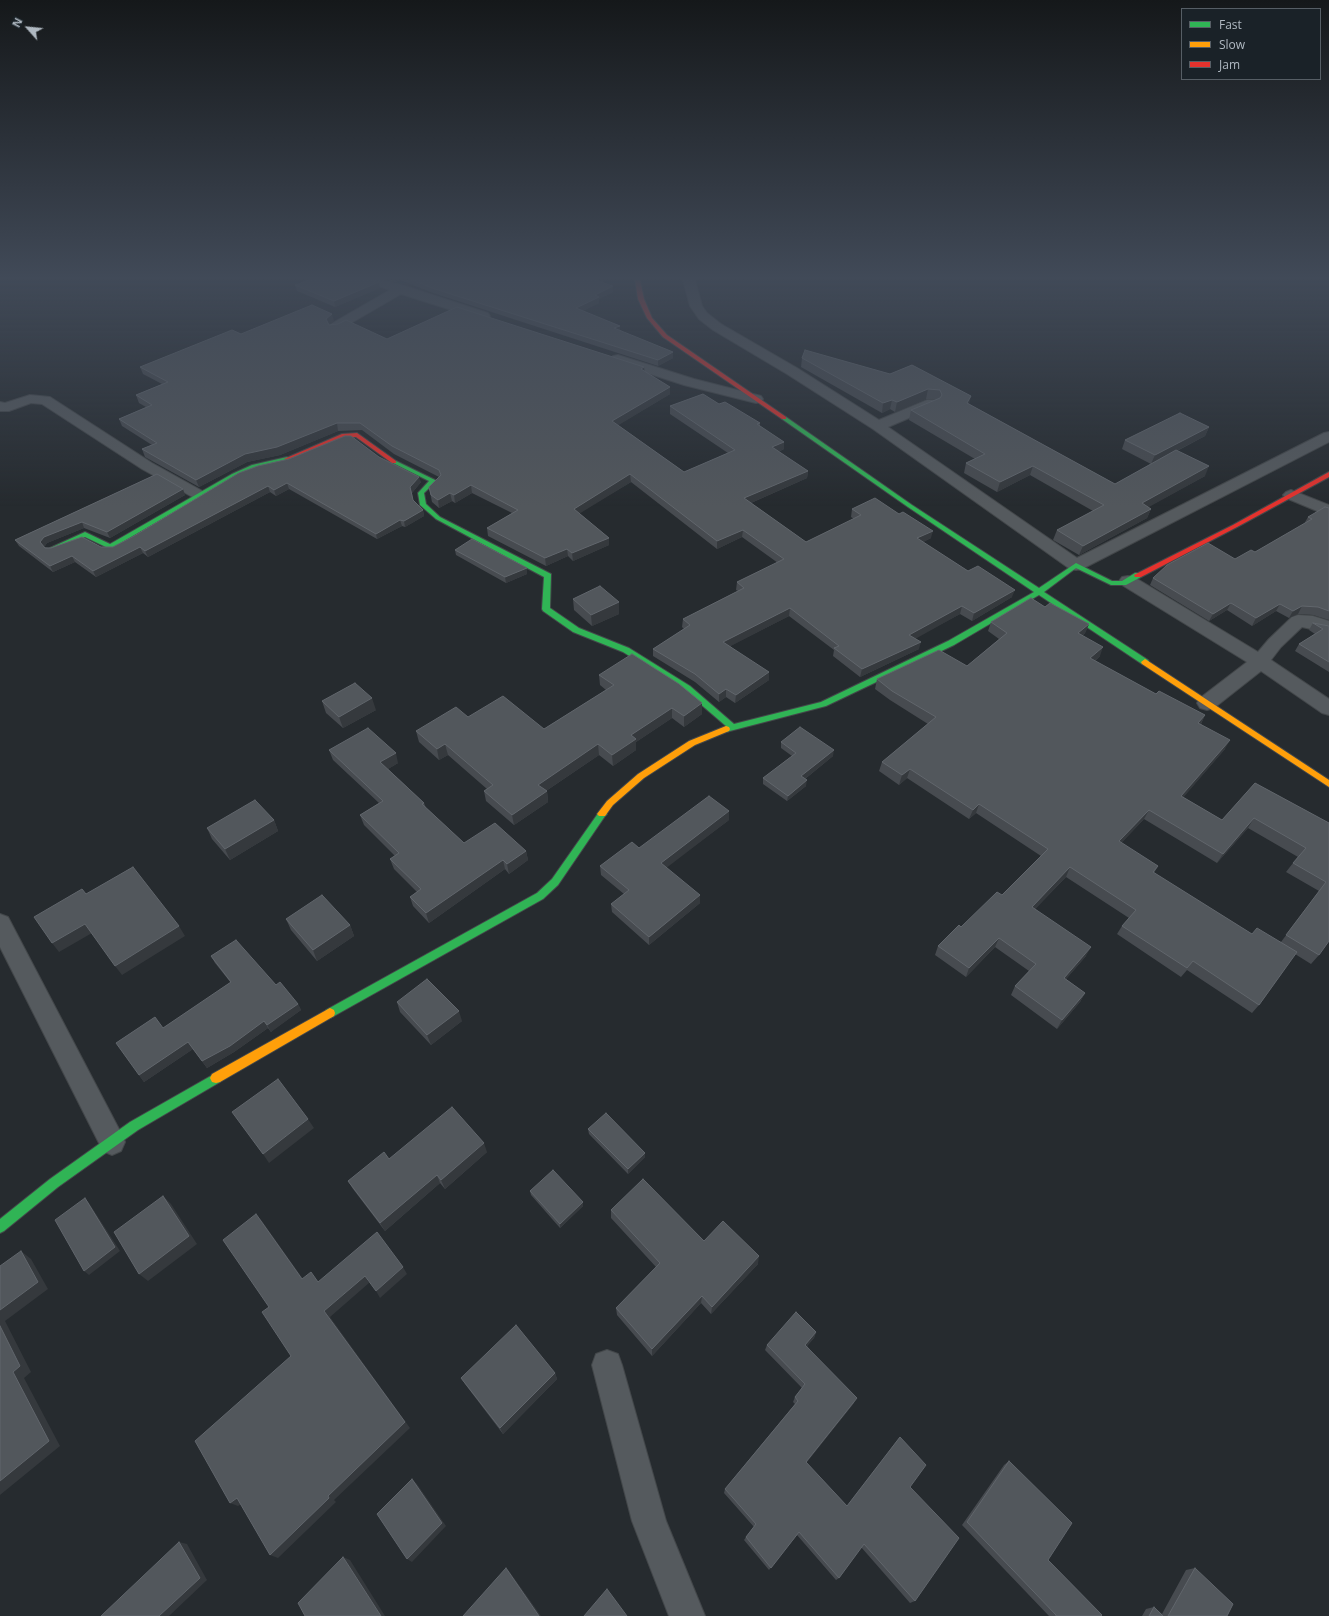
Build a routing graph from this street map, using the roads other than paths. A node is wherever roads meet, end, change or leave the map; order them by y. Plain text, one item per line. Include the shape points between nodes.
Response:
1 (607, 355) edge
2 (693, 355) edge
3 (765, 355) edge
4 (756, 399) junction
5 (932, 403) edge
6 (0, 406) edge
7 (878, 426) junction
8 (1329, 436) edge
9 (1329, 474) edge
10 (1291, 495) junction
11 (201, 496) junction
12 (1329, 511) edge
13 (54, 548) edge
14 (1073, 568) junction
15 (1120, 582) junction
16 (1041, 590) junction
17 (1329, 628) edge
18 (1257, 666) junction
19 (1214, 698) junction
20 (1329, 708) edge
21 (732, 727) junction
22 (1329, 784) edge
23 (0, 924) edge
24 (112, 1142) junction
25 (0, 1227) edge
26 (607, 1365) dead end
27 (687, 1616) edge

1 - 4 street via 689,382
2 - 4 street
3 - 7 street
4 - 16 street via 910,506
5 - 7 street
6 - 11 street via 4,408 30,399 44,400 147,466
7 - 14 street
8 - 14 street
9 - 10 street
10 - 12 street
10 - 15 street
11 - 13 street via 110,547 85,534
11 - 21 street via 234,475 254,466 284,460 344,435 357,435 387,458 433,481 421,493 423,505 438,518 548,576 546,609 576,630 633,654 687,688
14 - 15 street
14 - 16 street
15 - 18 street
16 - 19 street
16 - 21 street via 951,643 823,704
17 - 18 street via 1313,622 1298,621 1275,643
18 - 19 street
18 - 20 street
19 - 22 street
21 - 24 street via 692,742 641,776 616,799 594,826 556,882 540,896 262,1051 134,1126
23 - 24 street
24 - 25 street via 54,1183
26 - 27 street via 649,1521

